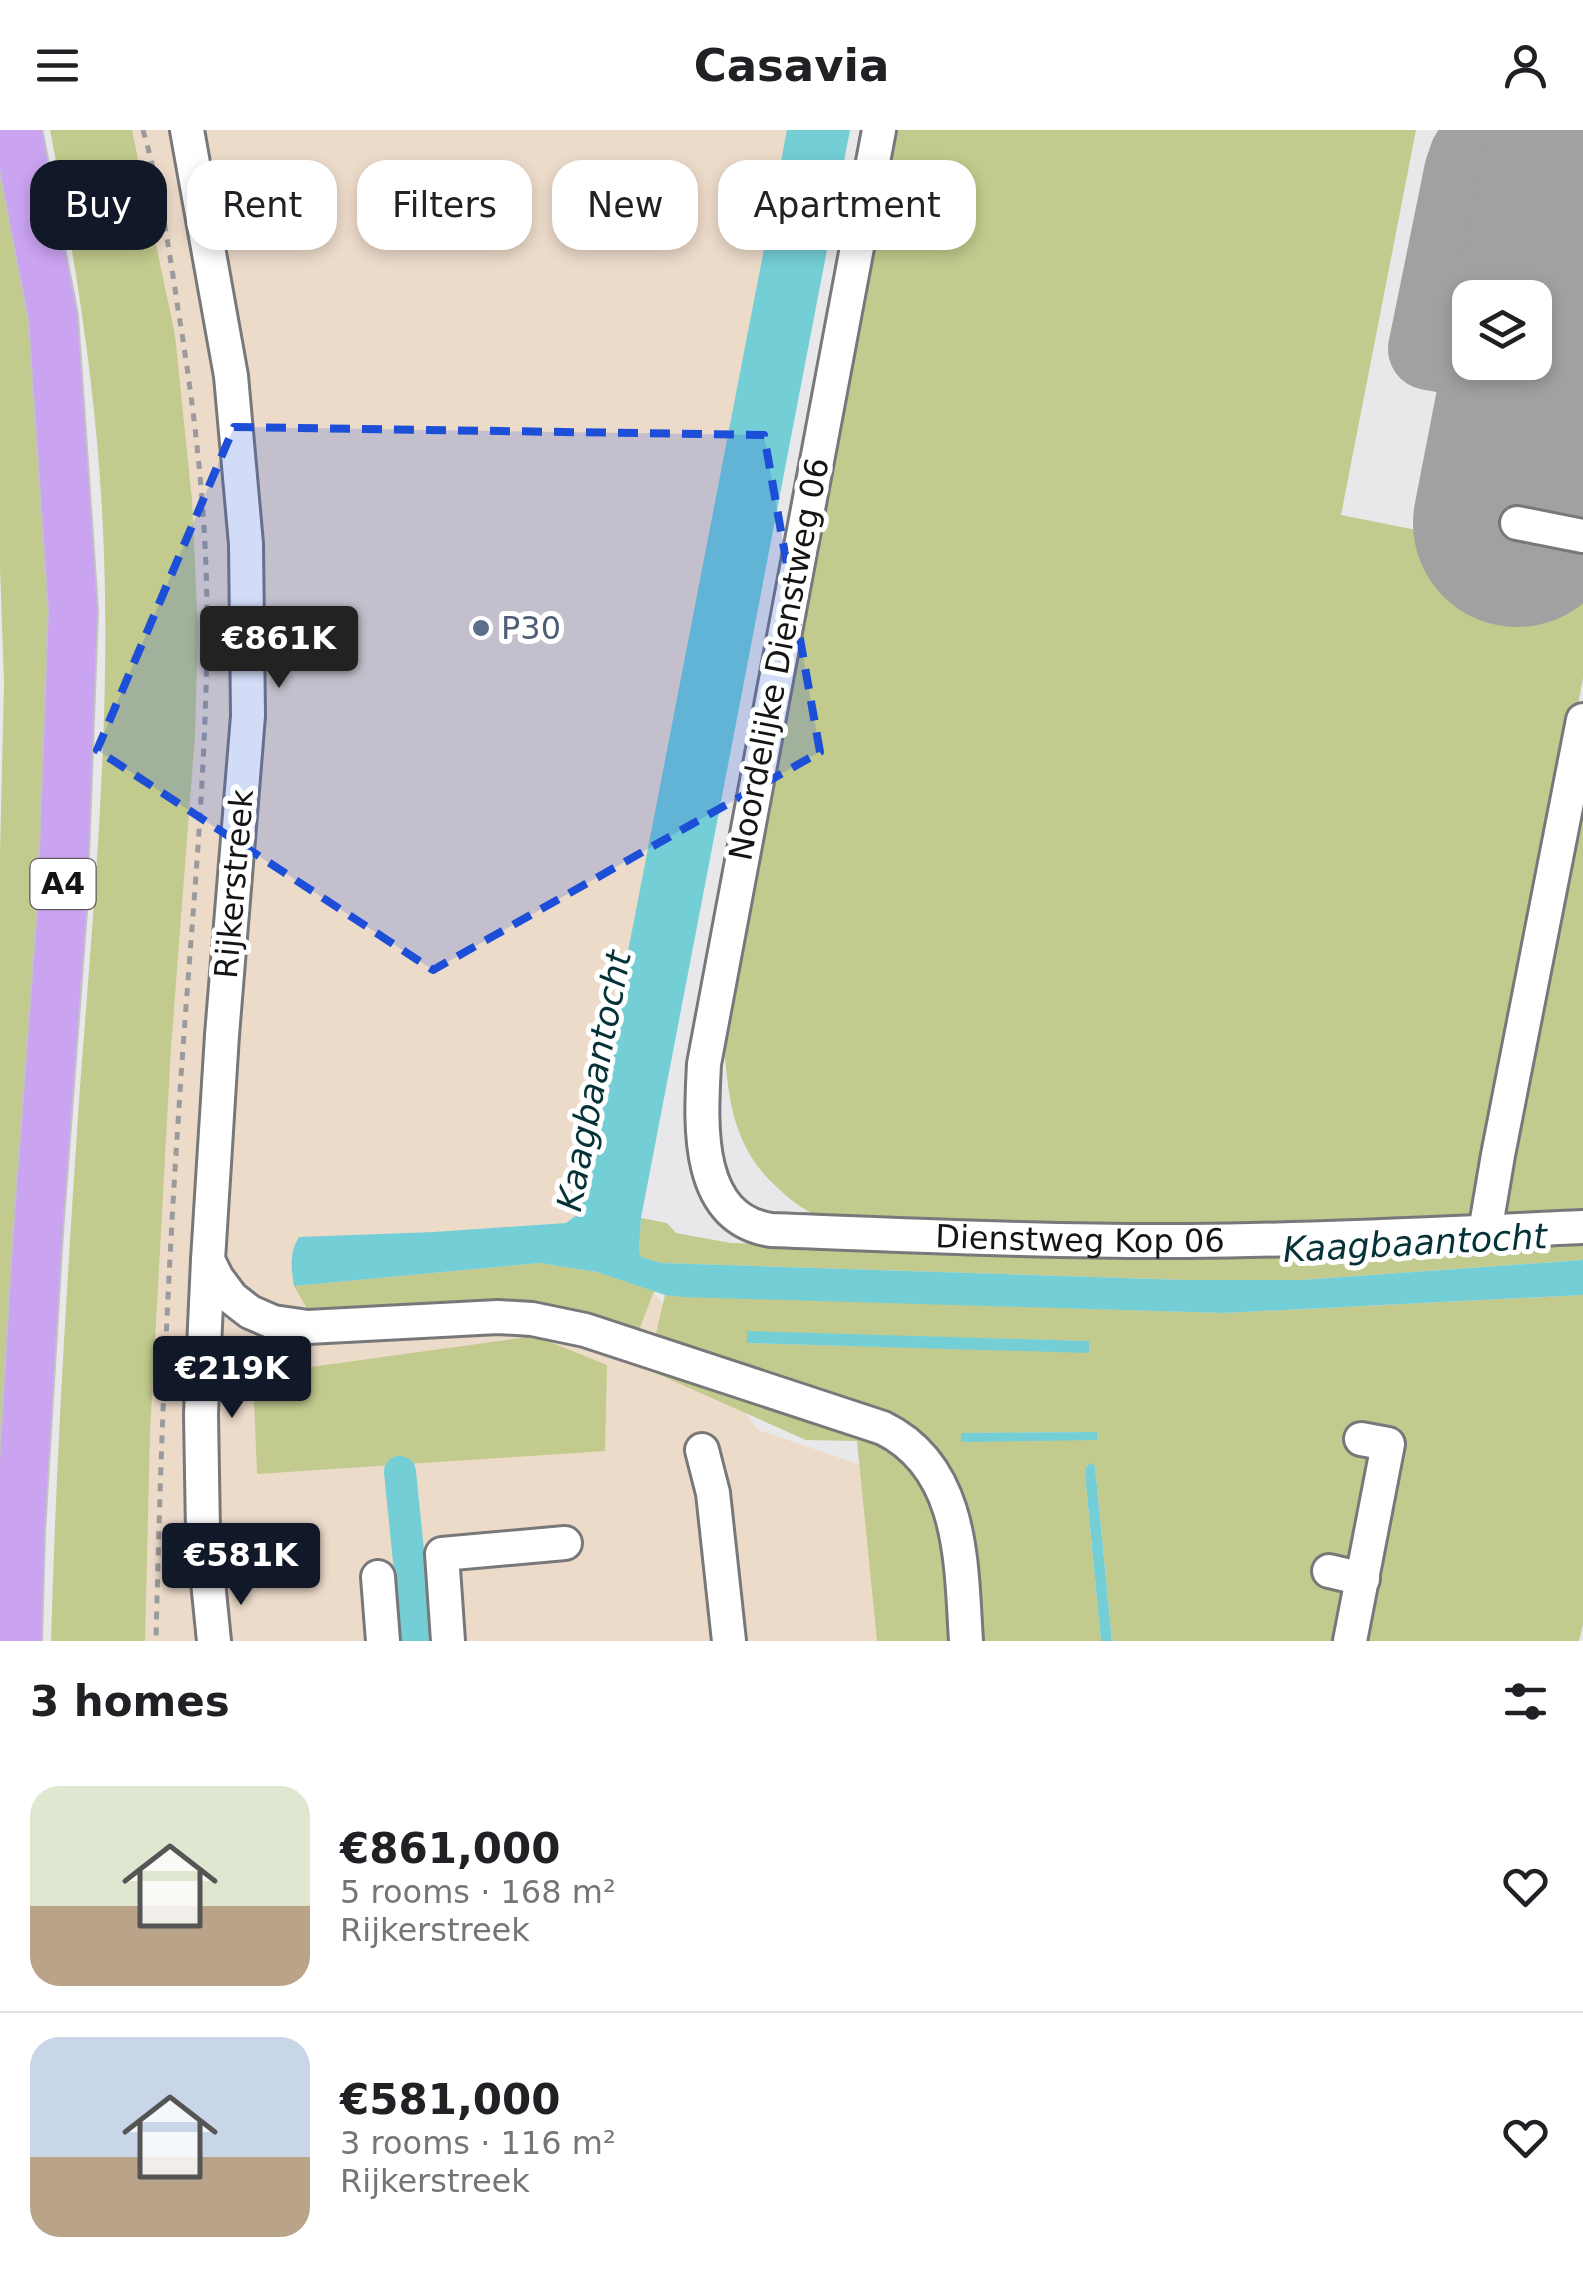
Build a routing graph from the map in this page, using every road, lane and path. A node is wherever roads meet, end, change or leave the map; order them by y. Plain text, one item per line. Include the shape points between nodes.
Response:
1 (17, 130) edge
2 (142, 130) edge
3 (187, 130) edge
4 (878, 130) edge
5 (1518, 523) dead end
6 (1583, 536) edge
7 (1583, 720) edge
8 (716, 1189) joint
9 (1583, 1227) edge
10 (1486, 1232) junction
11 (208, 1260) junction
12 (1361, 1439) dead end
13 (702, 1450) dead end
14 (565, 1543) dead end
15 (1329, 1571) dead end
16 (378, 1577) dead end
17 (1362, 1579) junction
18 (18, 1641) edge
19 (156, 1641) edge
20 (214, 1641) edge
21 (383, 1641) edge
22 (448, 1641) edge
23 (729, 1641) edge
24 (966, 1641) edge
25 (1350, 1641) edge

1 - 18 highway, A4 via 53,317 73,610
2 - 19 path, Rijkerstreek via 190,382 207,617 162,1402
3 - 11 street, Rijkerstreek via 230,376 246,544 248,716
4 - 8 street, Noordelijke Dienstweg 06 via 704,1064 703,1140
5 - 6 street
7 - 10 street
8 - 10 street, Dienstweg Kop 06 via 736,1216 770,1230 1130,1241
9 - 10 street, Dienstweg Kop 06
11 - 20 street, Rijkerstreek via 200,1479
11 - 24 street via 238,1304 283,1325 520,1317 580,1329 868,1421 905,1441 945,1497 960,1546
12 - 17 street via 1388,1444
13 - 23 street
14 - 22 street via 442,1554
15 - 17 street
16 - 21 street
17 - 25 street

